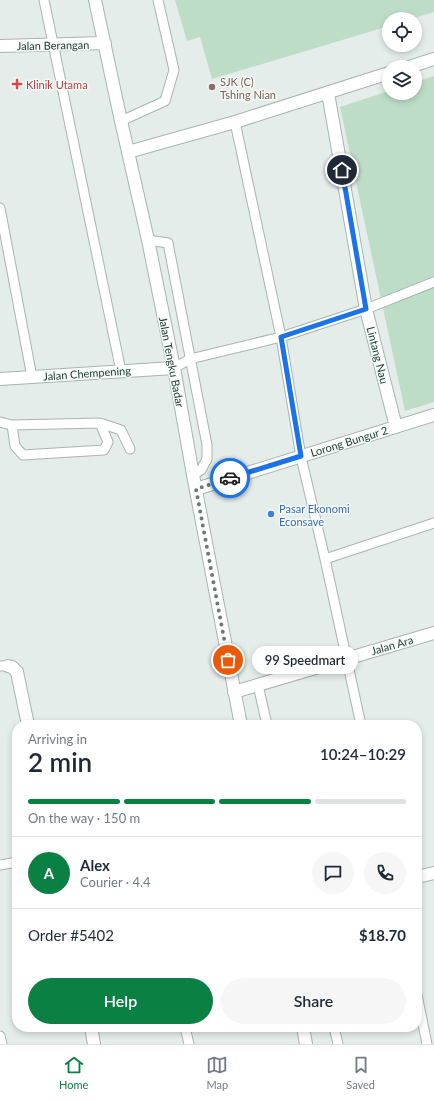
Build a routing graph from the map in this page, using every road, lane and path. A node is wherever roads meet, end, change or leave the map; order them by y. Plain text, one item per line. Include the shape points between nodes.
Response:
1 (44, 0) edge
2 (96, 0) edge
3 (158, 0) edge
4 (105, 43) junction
5 (54, 45) junction
6 (0, 46) edge
7 (434, 59) edge
8 (422, 63) edge
9 (382, 75) edge
10 (328, 93) junction
11 (121, 121) junction
12 (235, 122) junction
13 (128, 152) junction
14 (0, 208) edge
15 (148, 240) junction
16 (434, 282) edge
17 (366, 309) junction
18 (281, 337) junction
19 (190, 358) junction
20 (174, 368) junction
21 (121, 371) junction
22 (32, 377) junction
23 (0, 379) edge
24 (434, 415) edge
25 (0, 422) edge
26 (100, 423) junction
27 (12, 425) junction
28 (396, 427) junction
29 (130, 449) dead end
30 (301, 456) junction
31 (193, 475) junction
32 (196, 489) junction
33 (434, 523) edge
34 (325, 559) junction
35 (434, 633) edge
36 (347, 658) junction
37 (4, 666) edge
38 (258, 685) junction
39 (234, 692) junction
40 (27, 720) edge
41 (240, 720) edge
42 (266, 720) edge
43 (360, 720) edge
44 (12, 863) edge
45 (0, 865) edge
46 (434, 873) edge
47 (422, 876) edge
48 (422, 1020) edge
49 (92, 1032) edge
50 (186, 1032) edge
51 (304, 1032) edge
52 (335, 1032) edge
53 (0, 1036) edge
54 (2, 1044) edge
55 (94, 1044) edge
56 (189, 1044) edge
57 (306, 1044) edge
58 (338, 1044) edge
59 (427, 1044) edge

1 - 5 lane
2 - 4 street, Jalan Tengku Badar
3 - 11 lane via 174,70 165,101
4 - 5 street, Jalan Berangan
4 - 11 street, Jalan Tengku Badar
5 - 6 street, Jalan Berangan
5 - 21 lane
7 - 8 street
9 - 10 street
10 - 12 street
10 - 17 street, Lintang Nau
11 - 13 street, Jalan Tengku Badar
12 - 13 street
12 - 18 lane
13 - 15 street, Jalan Tengku Badar
14 - 22 lane
15 - 19 lane via 168,243
15 - 20 street, Jalan Tengku Badar
16 - 17 lane
17 - 18 lane
17 - 28 street, Lintang Nau
18 - 19 lane
18 - 30 lane
19 - 20 lane
19 - 31 lane via 207,445 207,459 201,470
20 - 21 street, Jalan Chempening
20 - 31 street, Jalan Tengku Badar
21 - 22 street, Jalan Chempening
22 - 23 street, Jalan Chempening
24 - 28 street, Lorong Bungur 2
25 - 27 lane
26 - 27 lane
26 - 27 lane via 108,442 104,450 23,456 15,446
26 - 29 lane via 121,430
28 - 30 street, Lorong Bungur 2
30 - 32 street, Lorong Bungur 2
30 - 34 lane
31 - 32 street, Jalan Tengku Badar
32 - 39 street, Jalan Tengku Badar
33 - 34 lane
34 - 36 lane
35 - 36 street, Jalan Ara
36 - 38 street, Jalan Ara
36 - 43 lane
37 - 40 street via 12,667 17,672
38 - 39 street, Jalan Ara
38 - 42 lane
39 - 41 street, Jalan Tengku Badar
44 - 45 lane
46 - 47 street
48 - 59 lane
49 - 55 street
50 - 56 lane
51 - 57 street
52 - 58 lane
53 - 54 lane

